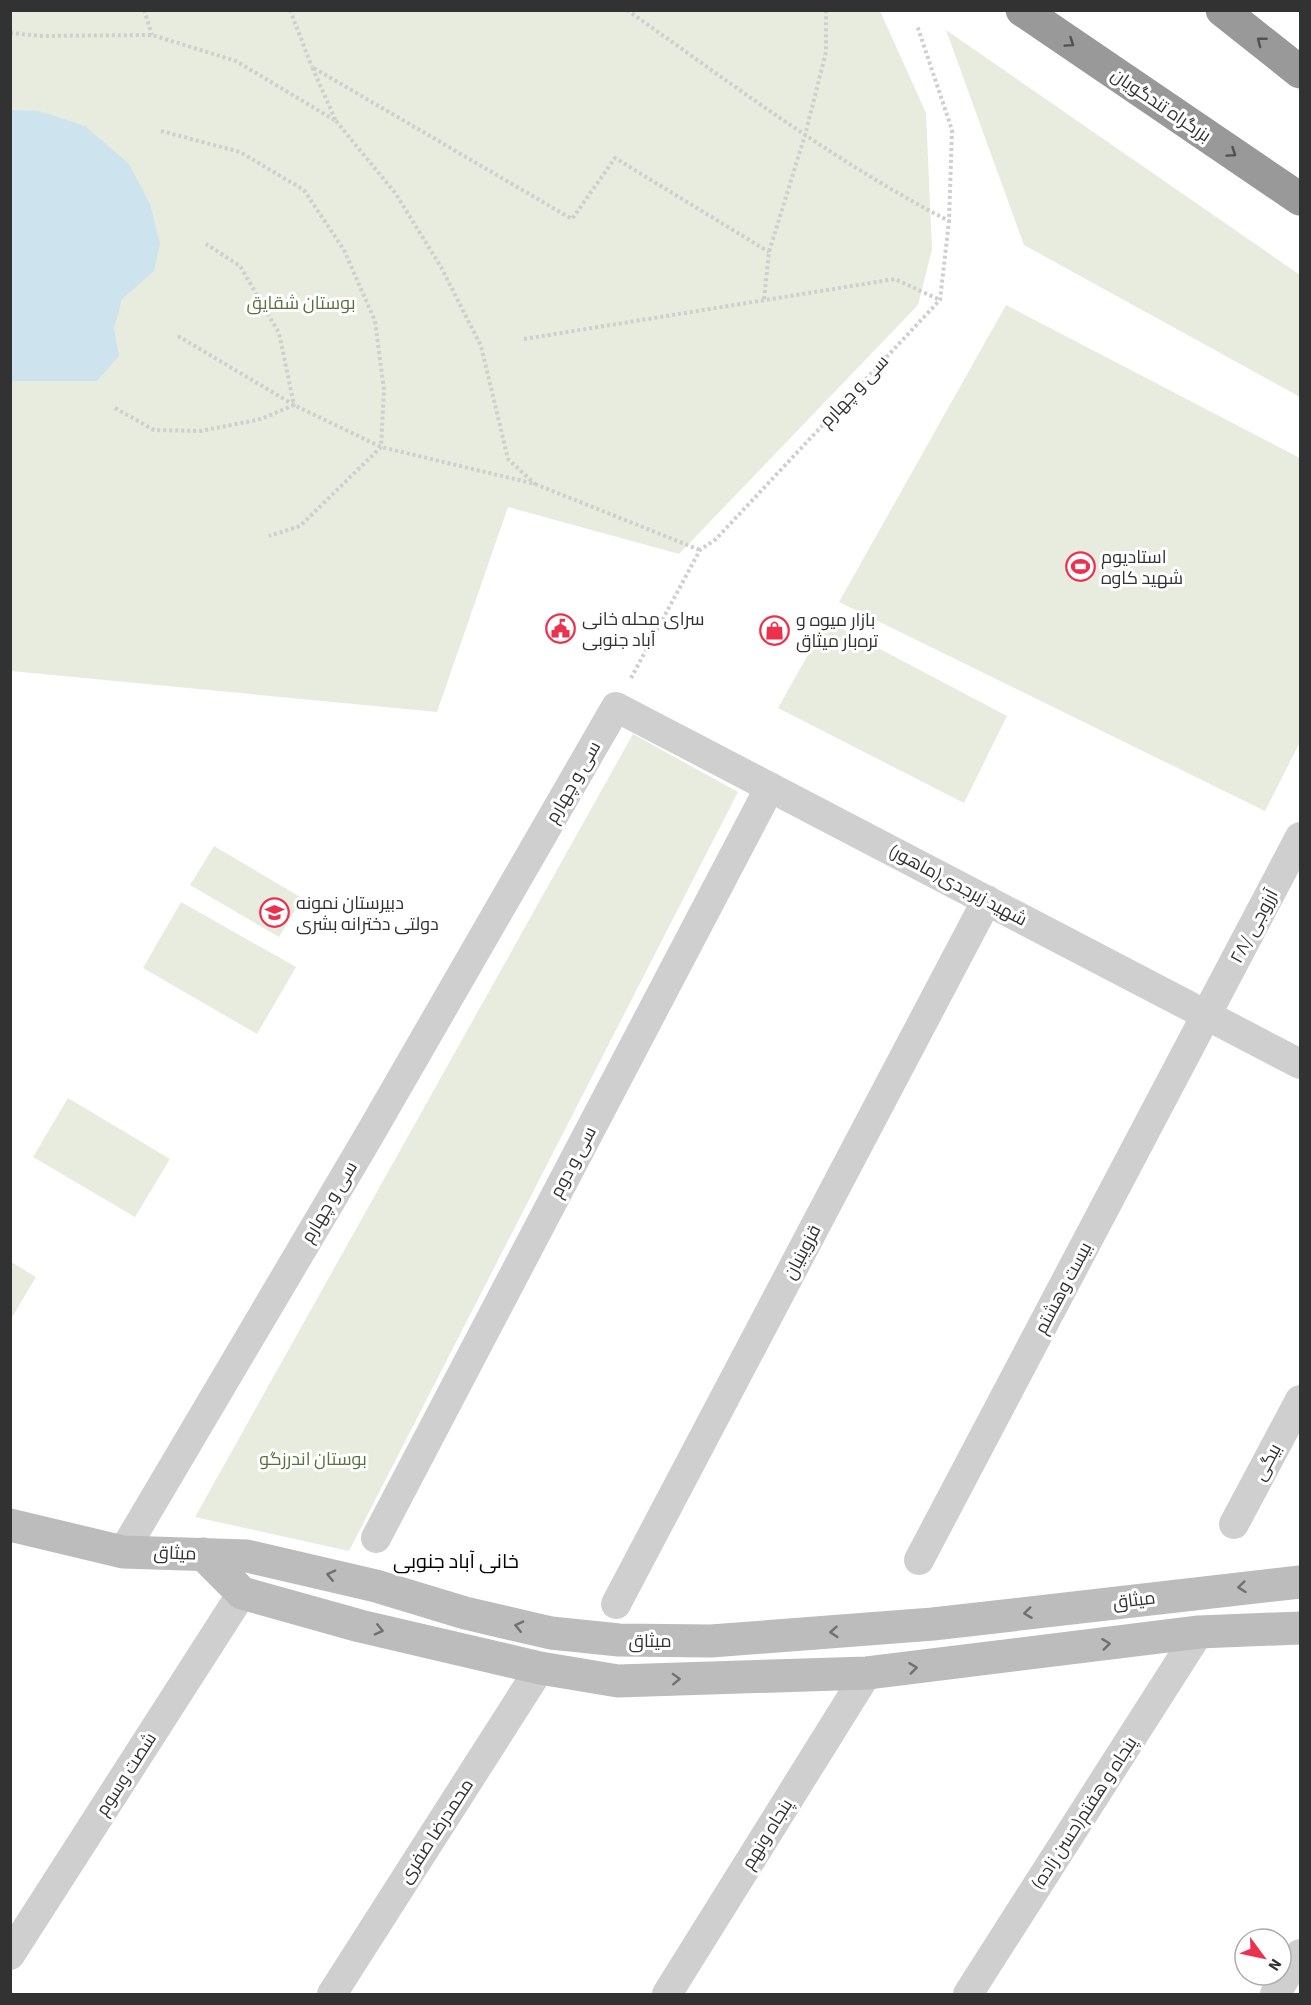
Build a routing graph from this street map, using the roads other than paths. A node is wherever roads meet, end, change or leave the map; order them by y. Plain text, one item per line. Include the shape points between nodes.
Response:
1 (1022, 10) edge
2 (1222, 10) edge
3 (1300, 72) edge
4 (1300, 199) edge
5 (616, 707) joint
6 (770, 787) junction
7 (1300, 837) edge
8 (987, 900) junction
9 (1207, 1015) junction
10 (1300, 1064) edge
11 (1300, 1400) edge
12 (1234, 1524) dead end
13 (10, 1525) edge
14 (376, 1538) dead end
15 (123, 1552) junction
16 (203, 1554) junction
17 (919, 1560) dead end
18 (1300, 1582) edge
19 (242, 1593) junction
20 (616, 1605) dead end
21 (1300, 1628) edge
22 (1199, 1632) junction
23 (551, 1633) junction
24 (540, 1668) junction
25 (867, 1674) junction
26 (1300, 1954) edge
27 (10, 1955) edge
28 (332, 1995) edge
29 (667, 1995) edge
30 (968, 1995) edge
31 (1275, 1995) edge

1 -> 4 highway, بزرگراه تندگویان
3 -> 2 highway
5 - 6 street, شهید زبرجدی(ماهور)
5 - 15 street, سی و چهارم
6 - 8 street, شهید زبرجدی(ماهور)
6 - 14 street, سی و دوم
7 - 9 street, آرزوجی /۲۸
8 - 9 street, شهید زبرجدی(ماهور)
8 - 20 street, قزوینیان
9 - 10 street, شهید زبرجدی(ماهور)
9 - 17 street, بیست وهشتم
11 - 12 street, بیگی
13 - 15 street, میثاق
15 - 16 street, میثاق
16 - 19 street
23 -> 16 street, میثاق via 248,1556
18 -> 23 street, میثاق via 933,1624 711,1641 619,1640
19 -> 24 street via 360,1626
19 - 27 street, شصت وسوم
21 - 22 street
25 -> 22 street
22 - 30 street, (حسن زاده)پنجاه و هفتم
23 - 24 street
24 -> 25 street via 618,1681
24 - 28 street, محمدرضا صفری
25 - 29 street, پنجاه ونهم
26 - 31 street

